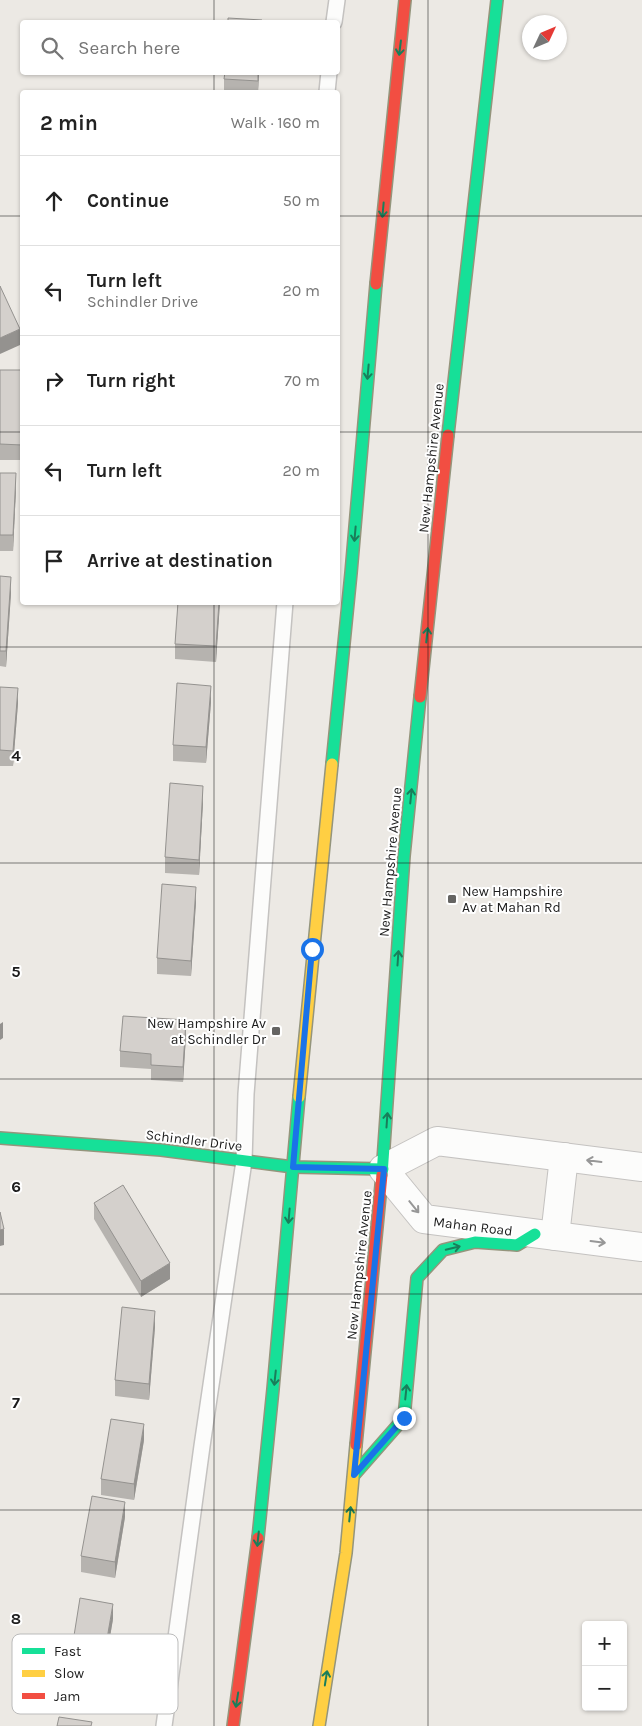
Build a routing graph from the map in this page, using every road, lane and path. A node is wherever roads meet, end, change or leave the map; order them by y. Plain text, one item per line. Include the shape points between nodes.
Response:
1 (336, 0) edge
2 (405, 0) edge
3 (497, 0) edge
4 (334, 20) edge
5 (329, 75) edge
6 (327, 90) edge
7 (285, 605) edge
8 (0, 1138) edge
9 (564, 1157) junction
10 (244, 1161) junction
11 (293, 1167) junction
12 (642, 1167) edge
13 (384, 1169) junction
14 (545, 1235) junction
15 (642, 1248) edge
16 (354, 1475) junction
17 (176, 1634) edge
18 (233, 1726) edge
19 (319, 1726) edge

1 - 4 lane
2 -> 11 main road
13 -> 3 main road, New Hampshire Avenue via 404,856
5 - 6 lane
7 - 10 lane via 246,1094
8 - 10 main road, Schindler Drive via 161,1150
12 -> 9 street
9 - 13 street via 437,1141
9 - 14 street
10 - 11 main road, Schindler Drive
10 - 17 lane
11 - 13 main road, Schindler Drive
11 -> 18 main road via 276,1374 248,1625
13 -> 14 street, Mahan Road via 424,1220
13 - 16 main road, New Hampshire Avenue
14 -> 15 street, Mahan Road
16 -> 14 main road via 404,1418 417,1278 443,1250 475,1242 517,1244
19 -> 16 main road, New Hampshire Avenue via 346,1553

